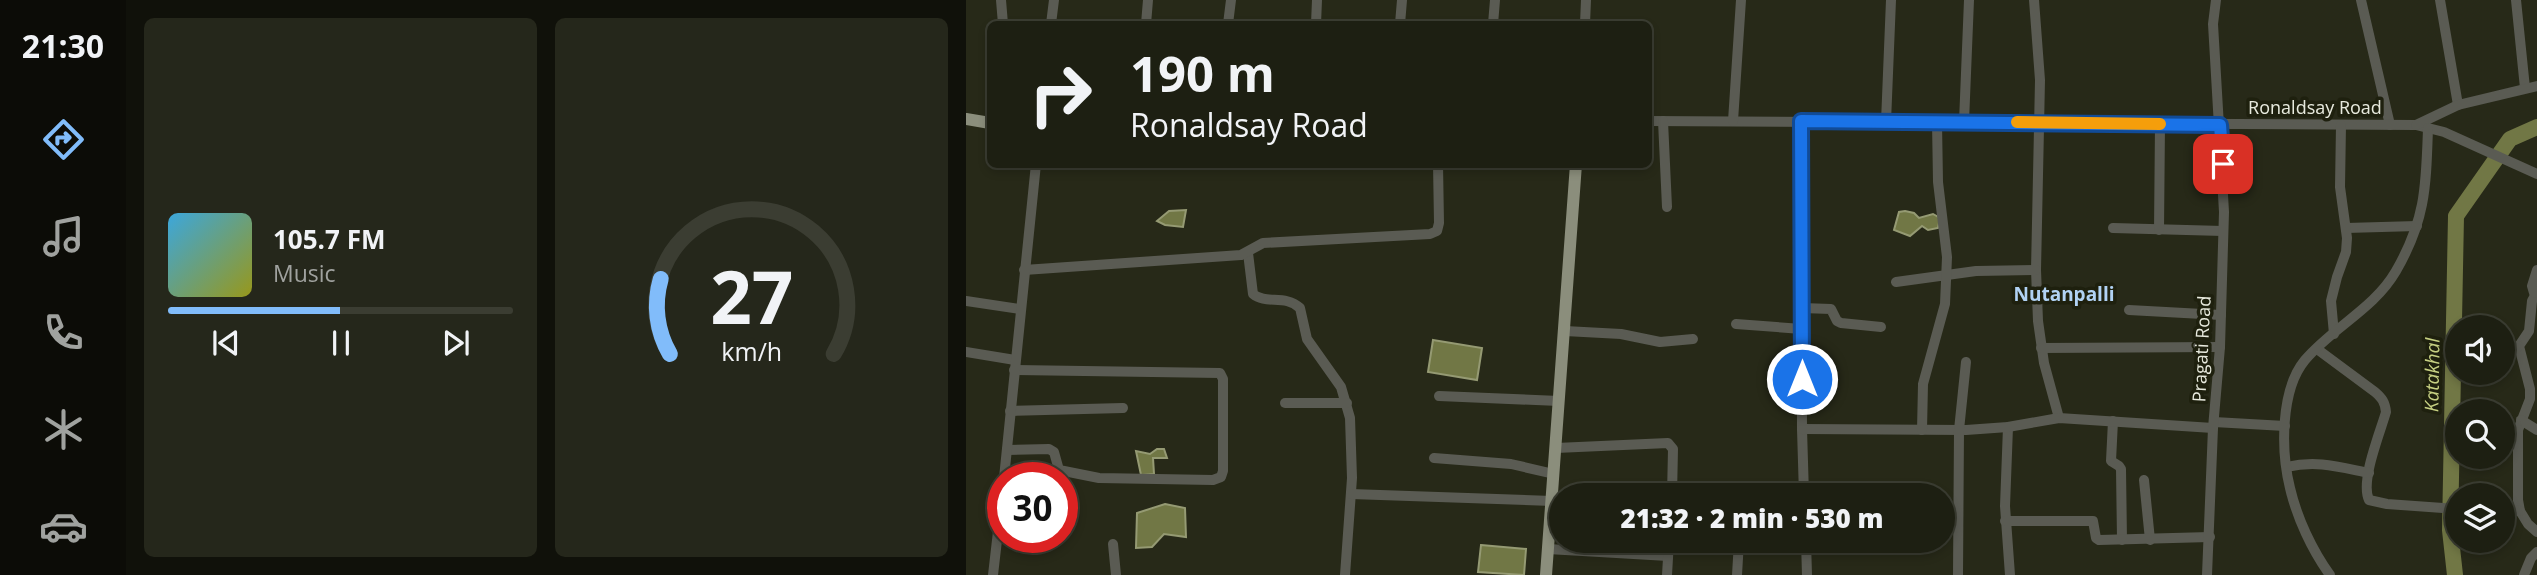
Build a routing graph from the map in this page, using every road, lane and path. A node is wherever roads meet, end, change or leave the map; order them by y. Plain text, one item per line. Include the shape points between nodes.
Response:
1 (1001, 0) edge
2 (1054, 0) edge
3 (1148, 0) edge
4 (1231, 0) edge
5 (1317, 0) edge
6 (1402, 0) edge
7 (1495, 0) edge
8 (1586, 0) edge
9 (1594, 0) edge
10 (1741, 0) edge
11 (1891, 0) edge
12 (1969, 0) edge
13 (2035, 0) edge
14 (2216, 0) edge
15 (2361, 0) edge
16 (2441, 0) edge
17 (2516, 0) edge
18 (1586, 12) junction
19 (1003, 21) edge
20 (1051, 21) edge
21 (1146, 21) edge
22 (1228, 21) edge
23 (1316, 21) edge
24 (1400, 21) edge
25 (1493, 21) edge
26 (1585, 21) edge
27 (2537, 86) edge
28 (2525, 88) junction
29 (2458, 105) junction
30 (966, 119) edge
31 (1652, 121) edge
32 (1663, 121) junction
33 (1733, 121) junction
34 (1801, 121) junction
35 (987, 122) edge
36 (1886, 122) junction
37 (1937, 122) junction
38 (1964, 122) junction
39 (2040, 122) junction
40 (2160, 124) junction
41 (2220, 125) junction
42 (2341, 125) junction
43 (2390, 125) junction
44 (2416, 125) junction
45 (2428, 128) junction
46 (1036, 168) edge
47 (1438, 168) edge
48 (1576, 168) edge
49 (2537, 174) edge
50 (1667, 207) dead end
51 (2417, 226) junction
52 (2113, 228) dead end
53 (2346, 228) junction
54 (2159, 230) junction
55 (2223, 231) junction
56 (1248, 253) junction
57 (2036, 270) junction
58 (2537, 270) edge
59 (1024, 271) junction
60 (1945, 276) junction
61 (1896, 282) dead end
62 (2536, 293) edge
63 (966, 301) edge
64 (1802, 308) junction
65 (1020, 309) junction
66 (2129, 310) dead end
67 (2221, 315) junction
68 (1736, 324) dead end
69 (1881, 327) dead end
70 (1802, 329) junction
71 (1565, 331) junction
72 (2333, 334) junction
73 (1693, 339) dead end
74 (2519, 346) junction
75 (2220, 347) junction
76 (2041, 348) junction
77 (2317, 349) junction
78 (2515, 349) edge
79 (966, 352) edge
80 (1966, 362) dead end
81 (1014, 365) junction
82 (1438, 396) dead end
83 (1559, 401) junction
84 (1347, 403) junction
85 (1285, 404) dead end
86 (1123, 408) dead end
87 (1010, 411) junction
88 (2059, 418) junction
89 (2113, 421) junction
90 (2521, 421) junction
91 (2213, 425) junction
92 (2285, 426) junction
93 (2008, 427) junction
94 (1802, 429) junction
95 (1923, 430) junction
96 (1959, 430) junction
97 (2537, 430) edge
98 (1556, 448) junction
99 (1007, 450) junction
100 (1434, 458) dead end
101 (1006, 462) edge
102 (2287, 467) junction
103 (2369, 472) junction
104 (1554, 474) junction
105 (2144, 480) dead end
106 (1553, 483) edge
107 (1672, 483) edge
108 (1804, 483) edge
109 (1351, 494) junction
110 (1549, 501) edge
111 (2445, 509) edge
112 (2515, 511) edge
113 (2520, 511) junction
114 (2005, 521) junction
115 (2537, 532) edge
116 (1549, 536) edge
117 (2210, 537) junction
118 (2122, 540) junction
119 (2150, 540) junction
120 (1113, 544) dead end
121 (1548, 548) junction
122 (2537, 552) edge
123 (996, 553) edge
124 (1668, 553) edge
125 (1738, 553) edge
126 (1806, 553) edge
127 (1668, 556) junction
128 (993, 575) edge
129 (1116, 575) edge
130 (1345, 575) edge
131 (1546, 575) edge
132 (1667, 575) edge
133 (1737, 575) edge
134 (1807, 575) edge
135 (1958, 575) edge
136 (2010, 575) edge
137 (2207, 575) edge
138 (2330, 575) edge
139 (2524, 575) edge

1 - 19 street
2 - 20 street
3 - 21 street
4 - 22 street
5 - 23 street
6 - 24 street
7 - 25 street
8 - 18 street
9 - 18 street
10 - 33 street
11 - 36 street
12 - 38 street
13 - 39 street
14 - 41 street, Pragati Road via 2213,24
15 - 43 street
16 - 29 street
17 - 28 street
18 - 26 street
27 - 28 street
28 - 29 street
29 - 44 street
30 - 35 main road
31 - 32 street, Ronaldsay Road
32 - 33 street, Ronaldsay Road
32 - 50 street
33 - 34 street, Ronaldsay Road
34 - 36 street, Ronaldsay Road
34 - 64 street
36 - 37 street, Ronaldsay Road
37 - 38 street, Ronaldsay Road
37 - 60 street via 1938,182 1947,240
38 - 39 street, Ronaldsay Road
39 - 40 street, Ronaldsay Road
39 - 57 street
40 - 41 street, Ronaldsay Road
40 - 54 street
41 - 42 street, Ronaldsay Road
41 - 55 street, Pragati Road
42 - 43 street, Ronaldsay Road
42 - 53 street via 2340,187
43 - 44 street, Ronaldsay Road
44 - 45 street, Ronaldsay Road
45 - 49 street, Ronaldsay Road
45 - 51 street via 2426,192
46 - 59 street
47 - 56 street via 1439,223 1434,233 1264,243
48 - 71 main road
51 - 53 street
51 - 72 street via 2388,283
52 - 54 street
53 - 72 street via 2346,252 2332,301
54 - 55 street
55 - 67 street, Pragati Road
56 - 59 street
56 - 84 street via 1253,294 1289,300 1300,308 1307,339 1334,375
57 - 60 street
57 - 76 street
58 - 62 street via 2532,286
59 - 65 street
60 - 61 street
60 - 95 street via 1943,312 1923,384
62 - 74 street via 2529,331
63 - 65 street
64 - 69 street via 1831,310 1841,323
64 - 70 street
65 - 81 street
66 - 67 street
67 - 75 street, Pragati Road
68 - 70 street
70 - 94 street
71 - 73 street via 1660,342
71 - 83 main road
72 - 77 street
74 - 78 street
74 - 90 street via 2530,389
75 - 76 street
75 - 91 street, Pragati Road
76 - 88 street
77 - 92 street via 2294,377
77 - 103 street via 2383,399 2386,412
79 - 81 street
80 - 96 street
81 - 87 street
81 - 99 street via 1220,373 1223,471 1213,480 1099,478 1059,470 1049,449
82 - 83 street
83 - 98 main road
84 - 85 street
84 - 109 street via 1353,451
86 - 87 street
87 - 99 street
88 - 89 street
88 - 93 street
89 - 91 street
89 - 118 street via 2111,461 2121,469
90 - 97 street
90 - 113 street via 2517,443
91 - 92 street
91 - 117 street, Pragati Road
92 - 102 street
93 - 96 street
93 - 114 street
94 - 95 street
94 - 108 street
95 - 96 street
96 - 135 street
98 - 104 main road
98 - 107 street via 1668,443 1673,449
99 - 101 street
100 - 104 street via 1511,464
102 - 103 street via 2318,463
102 - 138 street via 2298,511
103 - 111 street via 2369,500
104 - 106 main road
105 - 119 street
109 - 110 street
109 - 130 street
112 - 113 street
113 - 115 street
114 - 118 street via 2093,521 2096,538
114 - 136 street
116 - 121 main road
117 - 119 street
117 - 137 street, Pragati Road
118 - 119 street
120 - 129 street
121 - 127 street
121 - 131 main road
122 - 139 street
123 - 128 street
124 - 127 street
125 - 133 street
126 - 134 street
127 - 132 street

